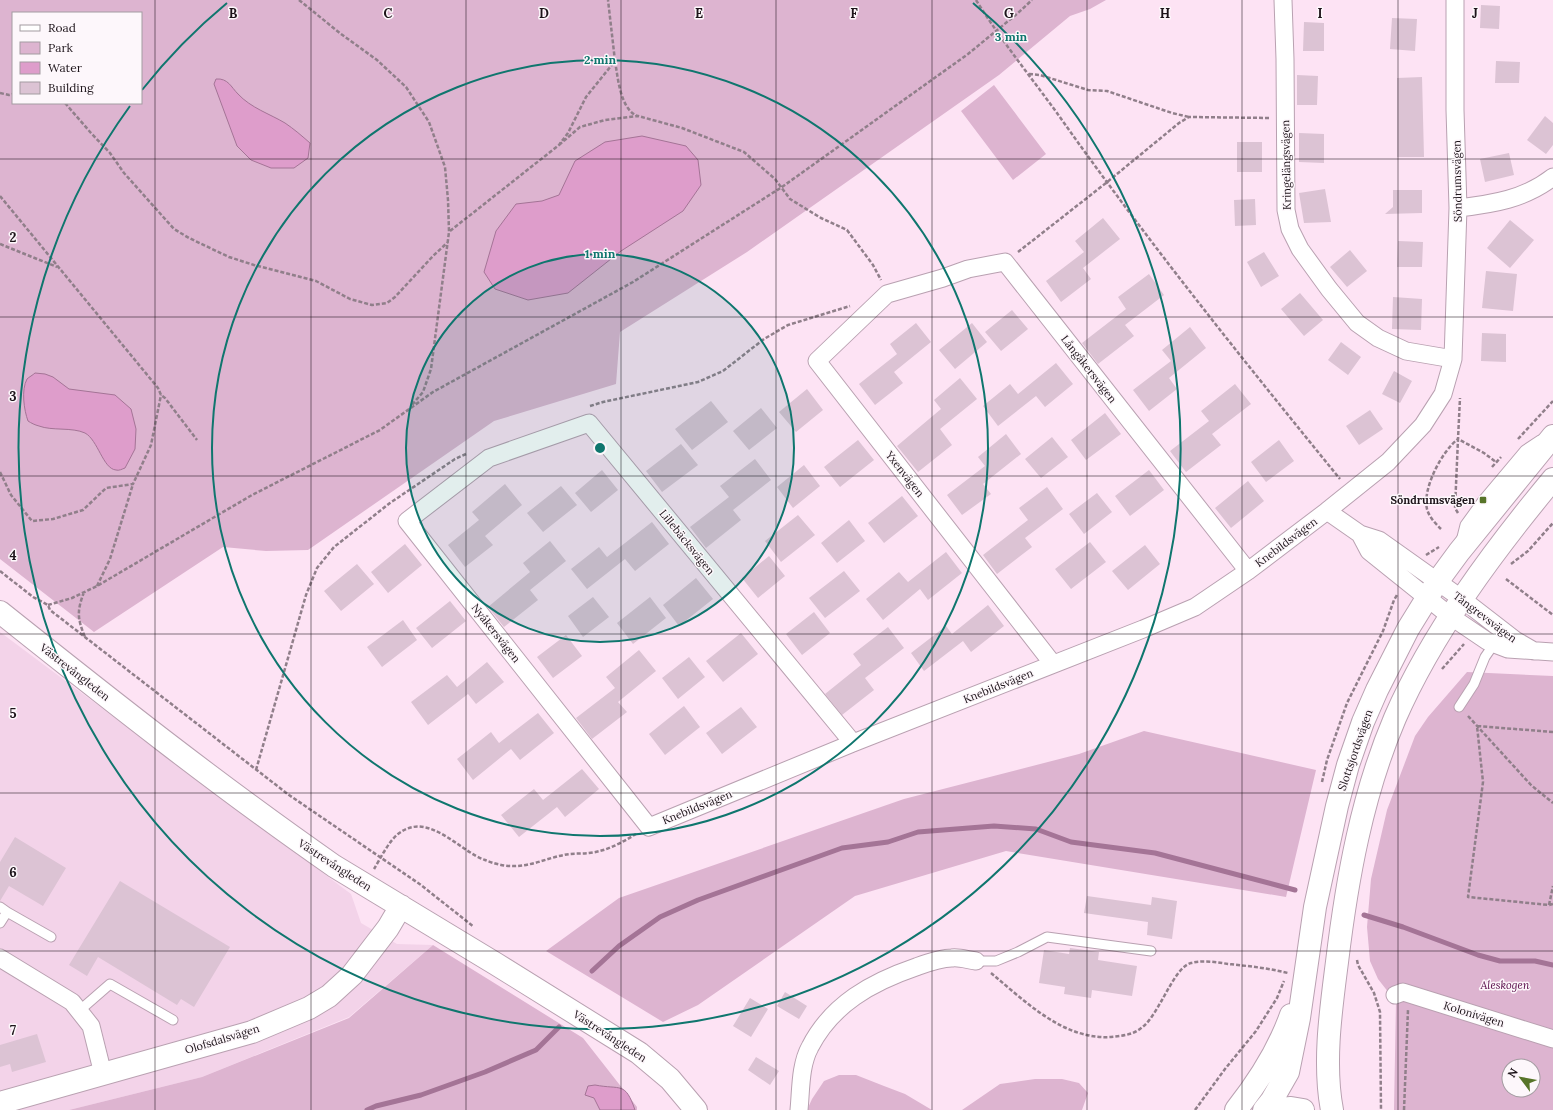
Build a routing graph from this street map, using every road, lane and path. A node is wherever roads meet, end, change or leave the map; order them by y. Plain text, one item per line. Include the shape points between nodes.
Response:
1 (299, 0) edge
2 (608, 0) edge
3 (976, 0) edge
4 (1032, 0) edge
5 (1283, 0) edge
6 (1455, 0) edge
7 (996, 32) junction
8 (615, 61) junction
9 (1029, 74) junction
10 (0, 93) edge
11 (12, 94) edge
12 (66, 104) edge
13 (638, 116) junction
14 (1189, 117) junction
15 (1285, 119) junction
16 (559, 145) junction
17 (1553, 177) edge
18 (1106, 183) junction
19 (782, 188) junction
20 (0, 196) edge
21 (1458, 208) junction
22 (449, 232) junction
23 (448, 242) junction
24 (0, 244) edge
25 (1005, 262) junction
26 (58, 267) junction
27 (887, 294) junction
28 (857, 304) dead end
29 (1453, 359) junction
30 (1460, 394) dead end
31 (161, 395) junction
32 (589, 406) dead end
33 (409, 410) junction
34 (1553, 431) edge
35 (1553, 436) edge
36 (1458, 439) junction
37 (197, 440) dead end
38 (468, 452) dead end
39 (489, 458) joint
40 (1496, 462) dead end
41 (0, 472) edge
42 (1553, 479) edge
43 (133, 484) junction
44 (1351, 492) junction
45 (1327, 511) junction
46 (1459, 514) dead end
47 (1553, 523) edge
48 (1441, 529) dead end
49 (1459, 552) junction
50 (1510, 565) dead end
51 (0, 571) edge
52 (1248, 571) junction
53 (1506, 579) dead end
54 (97, 586) junction
55 (1432, 590) junction
56 (84, 592) junction
57 (48, 606) junction
58 (1456, 608) junction
59 (0, 612) edge
60 (1553, 615) edge
61 (1473, 632) junction
62 (85, 637) junction
63 (1494, 644) junction
64 (1534, 651) junction
65 (1553, 652) edge
66 (1053, 664) junction
67 (1440, 673) dead end
68 (1459, 706) joint
69 (1477, 726) junction
70 (1553, 732) edge
71 (853, 744) junction
72 (256, 770) junction
73 (1553, 803) edge
74 (650, 827) junction
75 (381, 857) junction
76 (365, 885) junction
77 (1553, 886) edge
78 (1553, 904) edge
79 (1549, 905) junction
80 (401, 906) junction
81 (4, 909) edge
82 (0, 923) edge
83 (51, 937) dead end
84 (1151, 951) dead end
85 (1355, 953) dead end
86 (0, 958) edge
87 (976, 961) junction
88 (1296, 975) junction
89 (1395, 995) dead end
90 (79, 1011) junction
91 (1415, 1012) dead end
92 (173, 1020) dead end
93 (1553, 1039) edge
94 (103, 1074) junction
95 (0, 1103) edge
96 (690, 1105) edge
97 (799, 1110) edge
98 (1236, 1110) edge
99 (1264, 1110) edge
100 (1270, 1110) edge
101 (1303, 1110) edge
102 (1332, 1110) edge
103 (1381, 1110) edge
104 (1404, 1110) edge

1 - 22 path via 377,60 406,87 429,122 445,167
2 - 8 path
3 - 7 path
4 - 7 path
5 - 15 street, Kringelängsvägen
6 - 21 street, Söndrumsvägen
7 - 9 path
7 - 19 path
8 - 13 path via 626,106
8 - 16 path via 586,97
9 - 14 path via 1088,90 1107,91
9 - 18 path
10 - 11 path
12 - 23 path via 174,229 229,257 316,281 350,299 372,305 387,303 395,297
13 - 16 path via 605,120 580,127
13 - 19 path via 682,128 744,152
14 - 15 path
14 - 18 path
15 - 29 street, Kringelängsvägen via 1286,210 1290,229 1300,249 1357,323 1378,338 1406,351
16 - 22 path
17 - 21 street via 1541,186 1519,196 1493,204
18 - 25 path
18 - 44 path
19 - 27 path via 790,199 847,230 873,265
19 - 33 path via 633,282 433,392
20 - 26 path
21 - 29 street, Söndrumsvägen
22 - 23 path
23 - 33 path via 431,369 423,392
24 - 26 path
25 - 27 street via 968,269
25 - 52 street, Långåkersvägen
26 - 31 path via 158,388
27 - 66 street, Yxenvägen via 817,361
28 - 32 path via 788,325 764,338 723,371 698,382
29 - 44 street, Söndrumsvägen via 1443,394 1423,425 1388,462
30 - 36 path
31 - 37 path
31 - 43 path via 151,445
33 - 54 path via 380,430 252,495
34 - 49 lane via 1525,450 1483,500 1465,525
35 - 49 main road, Slottsjordsvägen
36 - 40 path
36 - 46 path via 1455,508
36 - 48 path via 1451,444 1436,468 1427,492 1427,509
38 - 72 path via 390,503 334,547 317,568 306,595
39 - 71 street, Lillebäcksvägen via 590,423
39 - 74 street, Nyåkersvägen via 407,521
41 - 43 path via 11,495 32,521 53,519 83,510 106,488
42 - 58 main road via 1483,568
43 - 54 path via 110,559
44 - 45 street, Söndrumsvägen
45 - 52 street, Knebildsvägen
45 - 55 street via 1360,534 1369,552
47 - 50 path via 1528,551
49 - 55 main road, Slottsjordsvägen
51 - 57 path
52 - 66 street, Knebildsvägen via 1195,607
53 - 60 path
54 - 56 path
55 - 58 street
55 - 88 main road, Slottsjordsvägen via 1408,629 1363,722 1337,806 1315,907
56 - 57 path
56 - 62 path via 78,608 79,624
57 - 62 path
58 - 61 street, Tångrevsvägen
58 - 64 street, Tångrevsvägen
58 - 102 main road via 1422,665 1395,718 1380,755 1356,841 1341,930 1332,1007 1328,1066
59 - 76 main road, Västrevångleden via 210,777 309,849
61 - 63 street, Tångrevsvägen
61 - 67 path
62 - 72 path
63 - 64 street, Tångrevsvägen via 1508,649
63 - 68 lane via 1485,657 1474,684
64 - 65 street, Tångrevsvägen
66 - 71 street, Knebildsvägen
68 - 69 path
69 - 70 path
69 - 73 path via 1531,785
69 - 79 path via 1483,782 1468,898
71 - 74 street, Knebildsvägen
72 - 75 path
74 - 75 path via 613,848 511,866 484,860 440,832 423,827 408,828 397,835
75 - 76 path
76 - 80 main road, Västrevångleden
77 - 79 path
78 - 79 path
80 - 94 main road, Olofsdalsvägen via 388,928 352,974 329,996 309,1008 252,1032
80 - 96 main road, Västrevångleden via 639,1054 666,1075
81 - 82 lane
81 - 83 lane
84 - 87 lane via 1047,937 996,960
85 - 103 path via 1380,1012
86 - 90 street via 72,1002
87 - 88 path via 1056,1024 1097,1038 1122,1036 1139,1029 1153,1016 1179,973 1190,963 1205,961 1265,967
87 - 97 street via 952,957 930,962 889,976 847,1001 821,1028 809,1048 801,1081
88 - 98 main road via 1289,1020 1279,1042
88 - 99 main road, Slottsjordsvägen via 1299,1018 1288,1072
89 - 93 street, Kolonivägen via 1403,992
90 - 92 lane via 110,984
90 - 94 street via 91,1026
91 - 104 path via 1408,1010
94 - 95 main road, Olofsdalsvägen
100 - 101 main road

